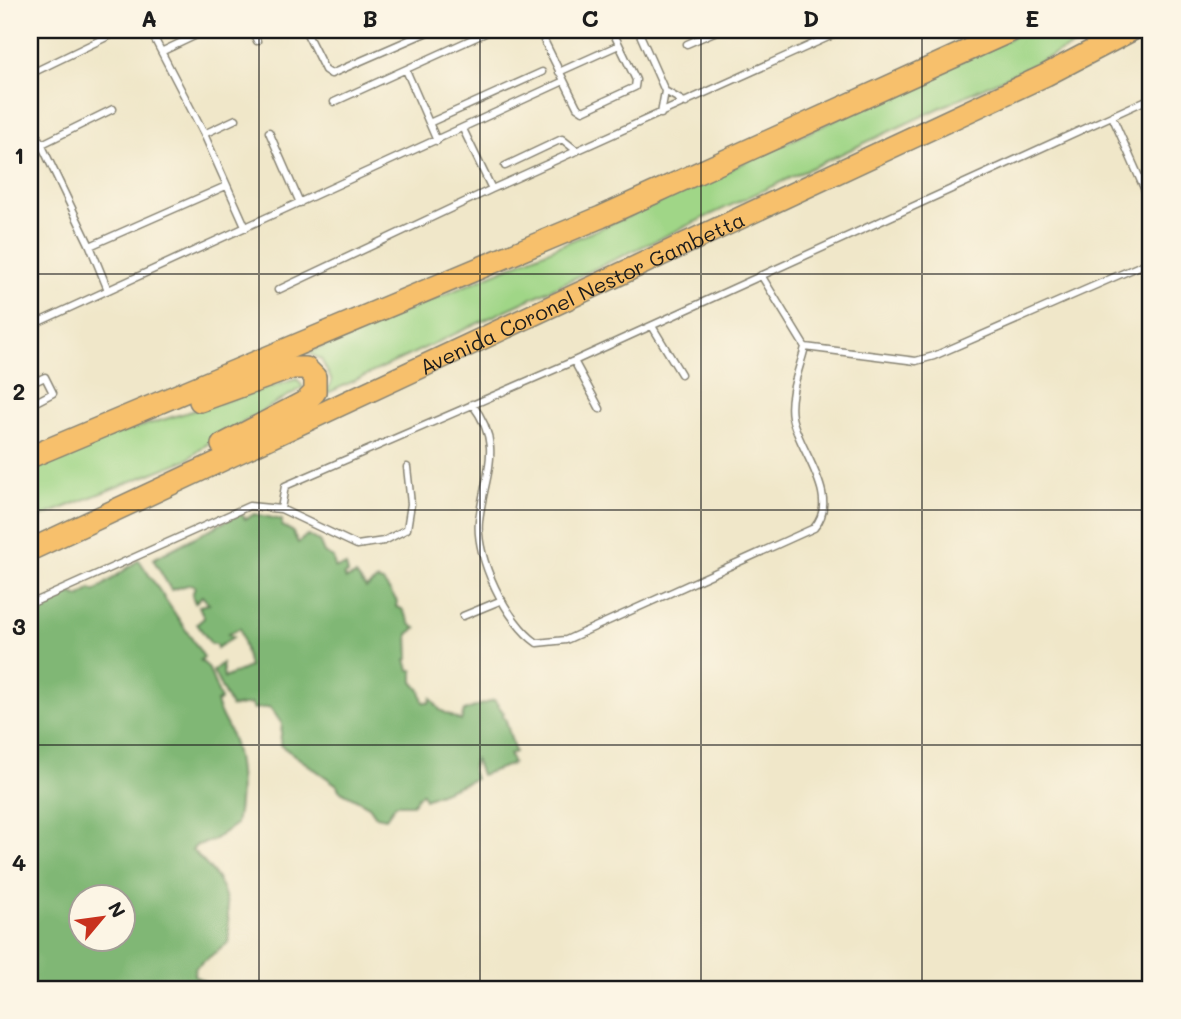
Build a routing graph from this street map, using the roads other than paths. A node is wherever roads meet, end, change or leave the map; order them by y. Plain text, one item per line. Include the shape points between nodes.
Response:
1 (121, 30) edge
2 (150, 30) edge
3 (207, 30) edge
4 (252, 30) edge
5 (305, 30) edge
6 (432, 30) edge
7 (492, 30) edge
8 (539, 30) edge
9 (612, 30) edge
10 (638, 30) edge
11 (718, 30) edge
12 (844, 30) edge
13 (1013, 30) edge
14 (1132, 30) edge
15 (257, 41) dead end
16 (687, 44) dead end
17 (618, 45) junction
18 (163, 51) junction
19 (405, 70) junction
20 (542, 72) dead end
21 (559, 72) junction
22 (30, 74) edge
23 (564, 81) junction
24 (665, 91) junction
25 (1151, 98) edge
26 (483, 99) junction
27 (334, 103) dead end
28 (686, 103) junction
29 (113, 109) dead end
30 (661, 114) junction
31 (490, 115) junction
32 (1112, 116) junction
33 (236, 119) dead end
34 (30, 121) edge
35 (429, 123) junction
36 (463, 129) junction
37 (269, 132) dead end
38 (204, 134) junction
39 (437, 141) junction
40 (42, 144) junction
41 (578, 151) junction
42 (505, 166) dead end
43 (226, 186) junction
44 (492, 189) junction
45 (300, 203) junction
46 (1151, 204) edge
47 (246, 228) junction
48 (90, 246) junction
49 (1151, 261) edge
50 (761, 275) junction
51 (108, 290) junction
52 (278, 290) dead end
53 (30, 326) edge
54 (652, 326) junction
55 (805, 347) junction
56 (574, 362) junction
57 (681, 373) dead end
58 (30, 384) edge
59 (472, 404) junction
60 (30, 405) edge
61 (600, 408) dead end
62 (123, 419) junction
63 (30, 457) edge
64 (407, 467) dead end
65 (149, 495) junction
66 (281, 509) junction
67 (30, 550) edge
68 (502, 600) junction
69 (30, 604) edge
70 (463, 616) dead end

1 - 22 lane
2 - 18 lane
3 - 18 lane
4 - 15 lane
5 - 6 lane via 331,74
7 - 19 lane
8 - 21 lane
9 - 17 lane
10 - 24 lane
11 - 16 lane
12 - 28 lane
13 - 62 highway via 601,217
14 - 65 highway, Avenida Coronel Nestor Gambetta via 1046,75
17 - 21 lane
17 - 23 lane via 636,80 632,90 583,111
18 - 38 lane
19 - 27 lane
19 - 35 lane
20 - 26 lane
21 - 23 lane
23 - 31 lane
24 - 28 lane
24 - 30 lane
25 - 32 lane
26 - 31 lane
26 - 35 lane
28 - 30 lane
29 - 40 lane
30 - 41 lane
31 - 36 lane
32 - 46 lane
32 - 50 lane
33 - 38 lane
34 - 40 lane
35 - 39 lane
36 - 39 lane
36 - 44 lane
37 - 45 lane
38 - 43 lane
39 - 45 lane
40 - 48 lane
41 - 42 lane via 562,139
41 - 44 lane
43 - 47 lane
43 - 48 lane
44 - 52 lane
45 - 47 lane
47 - 51 lane
48 - 51 lane
49 - 55 lane via 916,361
50 - 54 lane
50 - 55 lane
51 - 53 lane
54 - 56 lane
54 - 57 lane
55 - 68 lane via 791,415 823,496 824,509 814,528 550,644 537,643 517,627
56 - 59 lane
56 - 61 lane
58 - 60 lane via 45,377 53,390 52,395
59 - 66 lane via 285,486
59 - 68 lane via 493,453 478,542
62 - 63 highway
62 - 65 highway via 156,416 292,368 306,368 315,377 315,392 306,401 184,466
64 - 66 lane via 411,504 407,529 384,541 357,545
65 - 67 highway, Avenida Coronel Nestor Gambetta
66 - 69 lane via 249,506
68 - 70 lane

